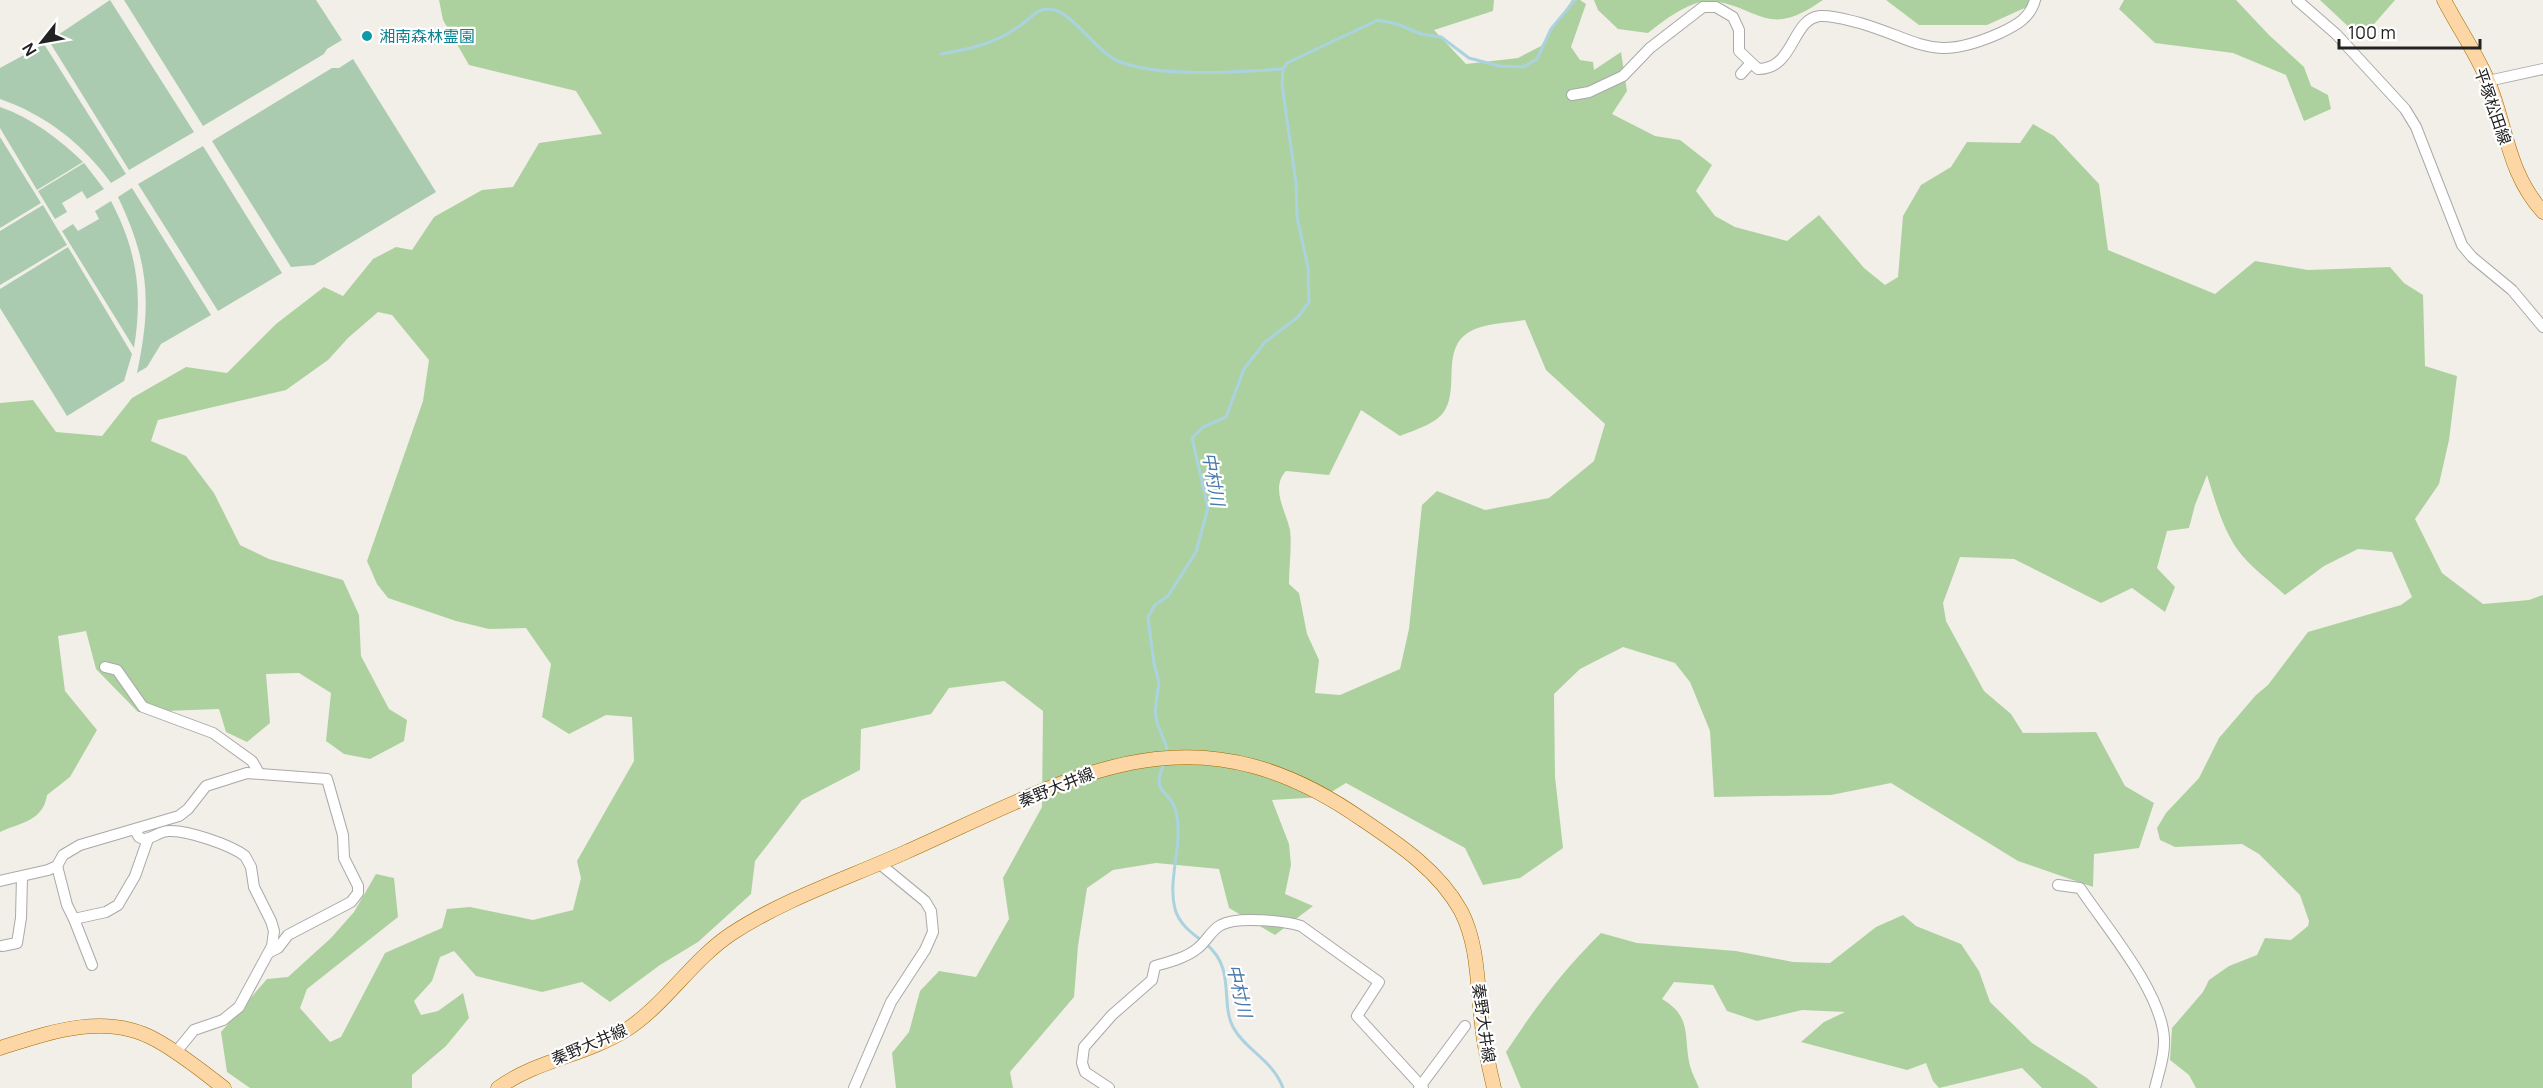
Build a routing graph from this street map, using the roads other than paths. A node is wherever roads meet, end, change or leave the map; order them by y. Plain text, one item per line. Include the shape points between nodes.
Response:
1 (2035, 0) edge
2 (2297, 0) edge
3 (2444, 0) edge
4 (1750, 64) junction
5 (2543, 69) edge
6 (1741, 74) dead end
7 (2488, 81) junction
8 (1572, 95) dead end
9 (2543, 212) edge
10 (2543, 327) edge
11 (105, 667) dead end
12 (259, 773) junction
13 (135, 830) junction
14 (148, 839) junction
15 (880, 864) junction
16 (57, 866) junction
17 (22, 877) junction
18 (0, 881) edge
19 (2058, 885) dead end
20 (74, 919) junction
21 (2, 946) dead end
22 (270, 952) junction
23 (92, 965) dead end
24 (1465, 1026) dead end
25 (0, 1048) edge
26 (176, 1052) junction
27 (1421, 1087) edge
28 (224, 1088) edge
29 (498, 1088) edge
30 (854, 1088) edge
31 (1109, 1088) edge
32 (1494, 1088) edge
33 (2155, 1088) edge

1 - 4 street via 2028,17 2018,23 1985,40 1951,50 1920,45 1844,18 1816,16 1802,26 1793,45 1773,67 1758,69
2 - 10 street via 2336,34 2412,119 2462,245 2512,290
3 - 7 main road, 平塚松田線
4 - 6 street
4 - 8 street via 1738,51 1739,30 1733,17 1716,7 1703,6 1623,75 1589,92
5 - 7 street
7 - 9 main road, 平塚松田線 via 2517,173
11 - 12 street via 117,670 143,707 213,733 252,761
12 - 13 street via 212,784 201,790 179,816
12 - 22 street via 327,779 343,835 344,858 358,886 351,902 288,935
13 - 14 street via 139,837
13 - 16 street via 80,845 63,855
14 - 20 street via 135,876 118,905 106,912
14 - 22 street via 160,832 173,831 210,840 245,856 274,931
15 - 29 main road, 秦野大井線 via 765,915 732,934 700,960 644,1017 616,1036 518,1075
15 - 30 street via 925,901 931,911 933,932 891,1002
15 - 32 main road, 秦野大井線 via 1038,793 1092,772 1152,758 1223,759 1279,774 1335,800 1428,868 1446,888 1471,938 1486,1056
16 - 17 street
16 - 20 street
17 - 18 street
17 - 21 street via 17,944
19 - 33 street via 2080,888 2151,992 2164,1036
20 - 23 street
22 - 26 street via 235,1012 194,1030
24 - 27 street
25 - 26 main road via 68,1027 88,1025 135,1031
26 - 28 main road
27 - 31 street via 1357,1016 1379,982 1301,926 1273,921 1224,923 1204,942 1175,960 1155,966 1152,980 1112,1015 1084,1047 1085,1072

